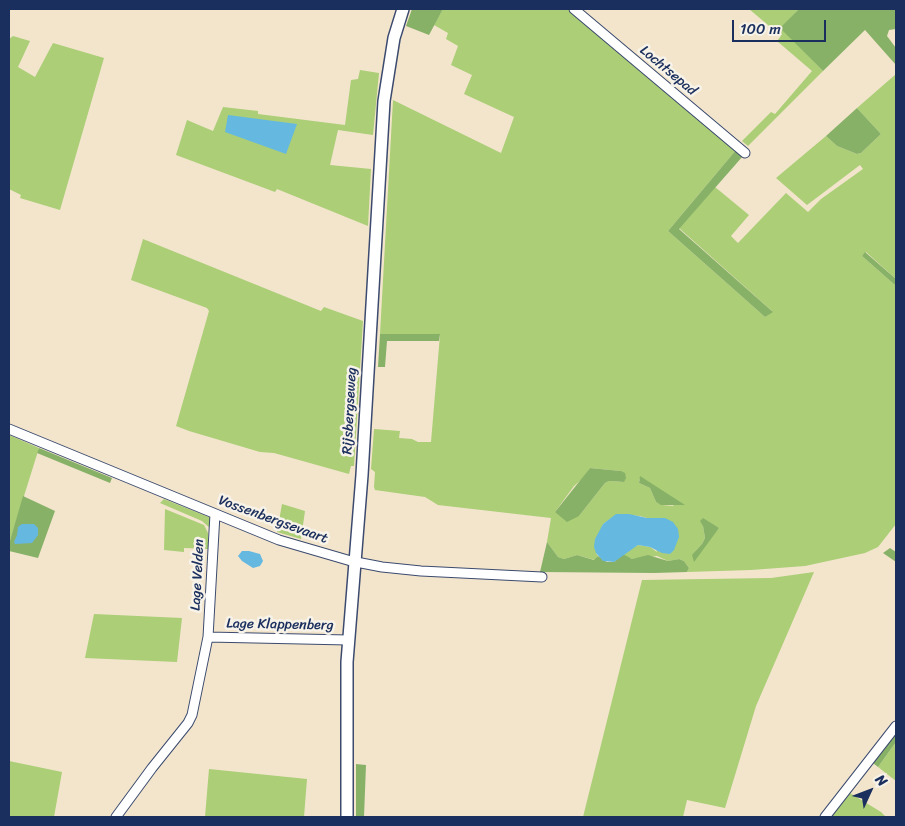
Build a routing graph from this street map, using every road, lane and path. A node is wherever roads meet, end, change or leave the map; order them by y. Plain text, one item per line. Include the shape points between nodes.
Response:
1 (403, 9) edge
2 (574, 9) edge
3 (745, 154) dead end
4 (9, 429) edge
5 (216, 514) junction
6 (354, 562) junction
7 (542, 577) dead end
8 (208, 638) junction
9 (348, 640) junction
10 (896, 726) edge
11 (116, 817) edge
12 (347, 817) edge
13 (825, 817) edge

1 - 6 main road, Rijsbergseweg via 392,46 384,101
2 - 3 street, Lochtsepad
4 - 5 street, Vossenbergsevaart
5 - 6 street, Vossenbergsevaart via 279,540
5 - 8 street, Lage Velden
6 - 7 street, Vossenbergsevaart via 421,571
6 - 9 main road, Rijsbergseweg
8 - 9 street, Lage Klappenberg
8 - 11 street, Lage Klappenberg via 191,719
9 - 12 main road, Rijsbergseweg
10 - 13 street

